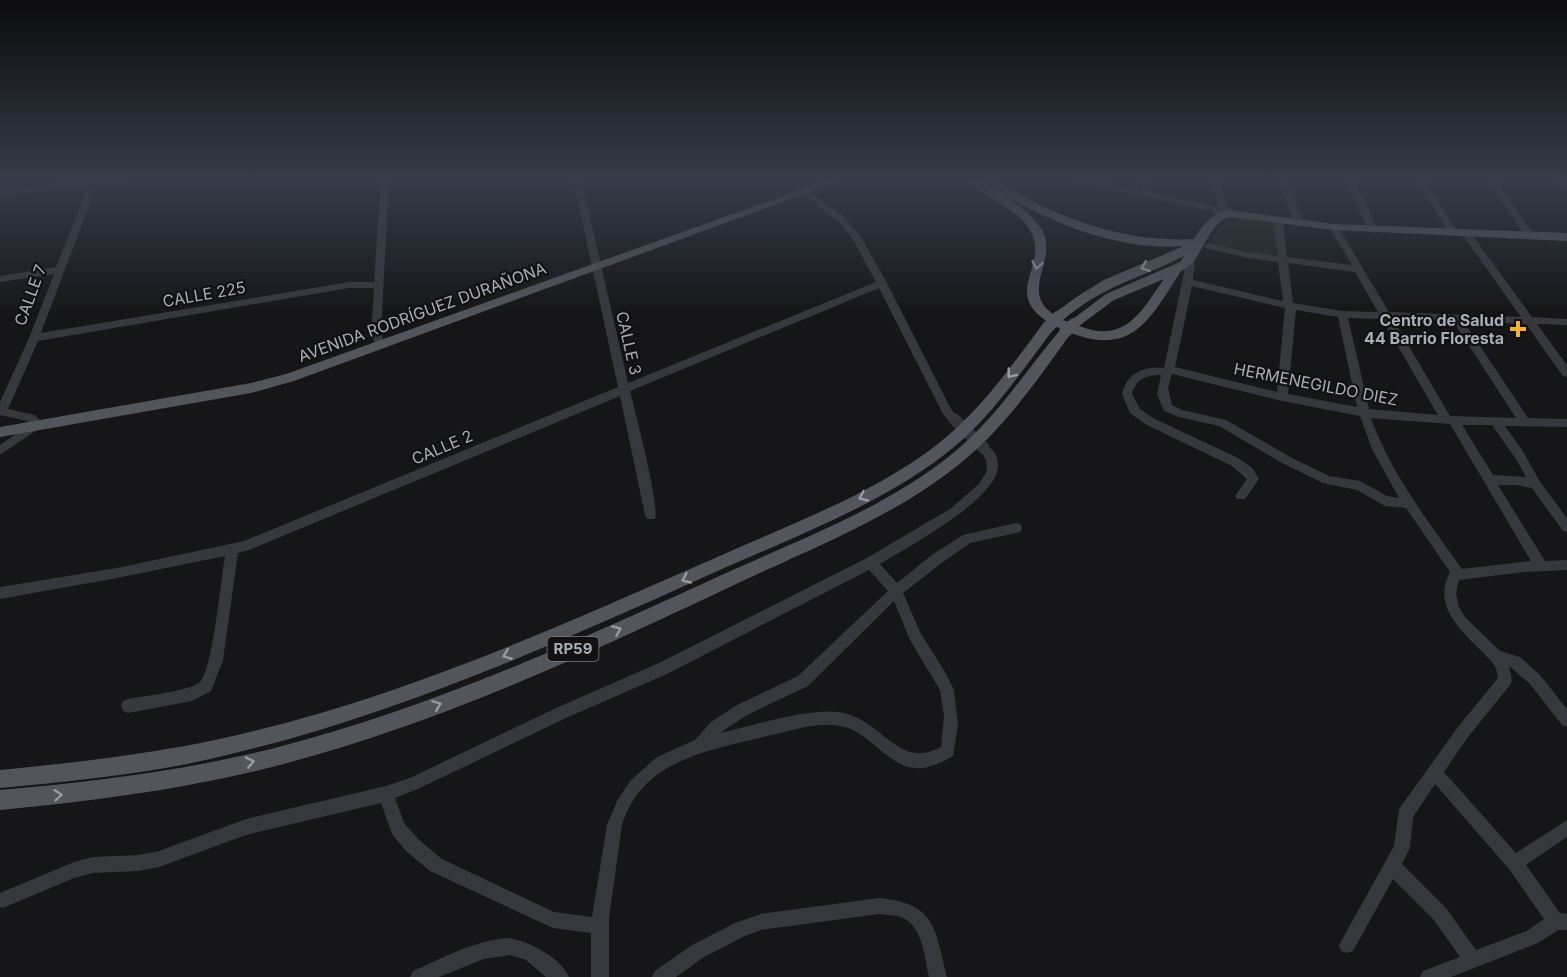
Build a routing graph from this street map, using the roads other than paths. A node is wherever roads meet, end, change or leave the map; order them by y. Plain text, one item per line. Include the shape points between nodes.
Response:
1 (77, 224) edge
2 (383, 224) edge
3 (587, 224) edge
4 (714, 224) edge
5 (845, 224) edge
6 (1031, 224) edge
7 (1074, 224) edge
8 (1210, 224) edge
9 (1278, 224) edge
10 (1299, 224) edge
11 (1370, 224) edge
12 (1447, 224) edge
13 (1521, 224) edge
14 (1334, 227) junction
15 (1373, 230) junction
16 (1452, 233) junction
17 (1467, 234) junction
18 (1529, 236) junction
19 (1567, 237) edge
20 (1203, 244) junction
21 (1282, 259) junction
22 (1190, 260) junction
23 (596, 266) junction
24 (1357, 269) junction
25 (58, 270) junction
26 (1176, 270) junction
27 (0, 279) edge
28 (1188, 282) junction
29 (882, 283) junction
30 (380, 286) junction
31 (1290, 306) junction
32 (1342, 314) junction
33 (1385, 316) junction
34 (1457, 319) junction
35 (1530, 321) junction
36 (1567, 322) edge
37 (1061, 325) junction
38 (34, 338) junction
39 (381, 345) junction
40 (1168, 371) junction
41 (1567, 373) edge
42 (624, 390) junction
43 (1282, 397) junction
44 (1, 411) edge
45 (1365, 412) junction
46 (952, 417) tunnel mouth
47 (1450, 419) junction
48 (1495, 421) junction
49 (1525, 422) junction
50 (1567, 423) edge
51 (38, 425) junction
52 (0, 432) edge
53 (986, 450) tunnel mouth
54 (0, 452) edge
55 (1489, 480) junction
56 (1535, 484) junction
57 (1240, 496) dead end
58 (1410, 504) junction
59 (651, 515) dead end
60 (1567, 527) edge
61 (1016, 528) dead end
62 (232, 550) junction
63 (870, 562) junction
64 (1567, 565) edge
65 (1541, 566) junction
66 (1459, 574) junction
67 (897, 591) junction
68 (0, 593) edge
69 (1495, 657) junction
70 (128, 706) dead end
71 (1567, 720) edge
72 (700, 745) junction
73 (1434, 772) junction
74 (0, 779) edge
75 (386, 794) junction
76 (0, 800) edge
77 (1567, 828) edge
78 (1515, 863) junction
79 (1392, 866) junction
80 (3, 900) dead end
81 (1562, 922) edge
82 (600, 926) junction
83 (1347, 945) dead end
84 (1473, 961) junction
85 (419, 977) edge
86 (560, 977) edge
87 (600, 977) edge
88 (661, 977) edge
89 (938, 977) edge
90 (1429, 977) edge

1 - 25 street, CALLE 7
2 - 30 street
3 - 23 street, CALLE 3
4 - 23 main road, AVENIDA RODRÍGUEZ DURAÑONA
5 - 29 street
6 -> 26 main road via 1041,247 1033,286 1036,304 1051,318 1078,332 1106,338 1128,332
7 - 20 main road via 1161,243
8 - 20 main road
9 - 21 street
10 - 14 main road
11 - 15 street
12 - 16 street
13 - 18 street
14 - 15 main road
14 - 24 street
15 - 16 main road
16 - 17 main road
17 - 18 main road
17 - 35 street
18 - 19 main road
20 - 21 street
20 - 22 main road
20 -> 37 main road via 1103,286
21 - 24 street
21 - 31 street
22 - 26 main road
22 - 28 street
23 - 39 main road, AVENIDA RODRÍGUEZ DURAÑONA
23 - 42 street, CALLE 3
24 - 33 street
25 - 27 street
25 - 38 street, CALLE 7
26 - 37 main road via 1141,282
28 - 31 street
28 - 40 street
29 - 42 street, CALLE 2
29 - 46 street
30 - 38 street, CALLE 225 via 349,285
30 - 39 street via 376,334
31 - 32 street
31 - 43 street
32 - 33 street
32 - 45 street
33 - 34 street
33 - 47 street
34 - 35 street
34 - 49 street
35 - 36 street
35 - 41 street
37 -> 74 main road, RP59 via 968,426 909,472 863,498 630,604 405,696 311,725 160,759
76 -> 37 main road, RP59 via 195,775 306,748 399,719 621,628 876,510 927,481 988,429
38 - 44 street, CALLE 7
39 - 51 main road, AVENIDA RODRÍGUEZ DURAÑONA via 263,385
40 - 43 street, HERMENEGILDO DIEZ
40 - 57 street via 1155,371 1132,380 1127,394 1135,412 1171,434 1248,469 1253,479
40 - 58 street via 1162,394 1172,410 1222,423 1327,480 1360,486 1385,501
42 - 59 street, CALLE 3
42 - 62 street, CALLE 2
43 - 45 street, HERMENEGILDO DIEZ
44 - 51 street, CALLE 7 via 31,418
45 - 47 street, HERMENEGILDO DIEZ
45 - 58 street via 1375,442
47 - 48 street, HERMENEGILDO DIEZ
47 - 55 street
48 - 49 street, HERMENEGILDO DIEZ
48 - 56 street
49 - 50 street, HERMENEGILDO DIEZ
51 - 52 main road, AVENIDA RODRÍGUEZ DURAÑONA
51 - 54 street
53 - 63 street via 993,471 982,487 954,512
55 - 56 street
55 - 65 street
56 - 60 street
58 - 66 street
61 - 67 street via 967,539
62 - 68 street, CALLE 2
62 - 70 street via 216,660 207,686 192,694
63 - 67 street
63 - 75 street via 664,668
64 - 65 street
65 - 66 street
66 - 69 street via 1452,581 1450,603 1460,620
67 - 72 street via 803,681 742,710 716,727
67 - 72 street via 915,636 949,696 948,751 936,760 920,763 901,758 856,724 832,718
69 - 71 street via 1507,657 1522,666
69 - 73 street via 1505,681
72 - 82 street via 666,759 635,786 621,808 612,839
73 - 78 street
73 - 79 street via 1405,816 1402,848
75 - 80 street via 246,827 159,859 74,870
75 - 82 street via 398,828 436,865 553,920
77 - 78 street
78 - 81 street
79 - 83 street
79 - 84 street via 1440,914
81 - 84 street
82 - 87 street
84 - 90 street
85 - 86 street via 487,949 507,946 536,957
88 - 89 street via 698,951 761,922 879,906 899,908 921,922

